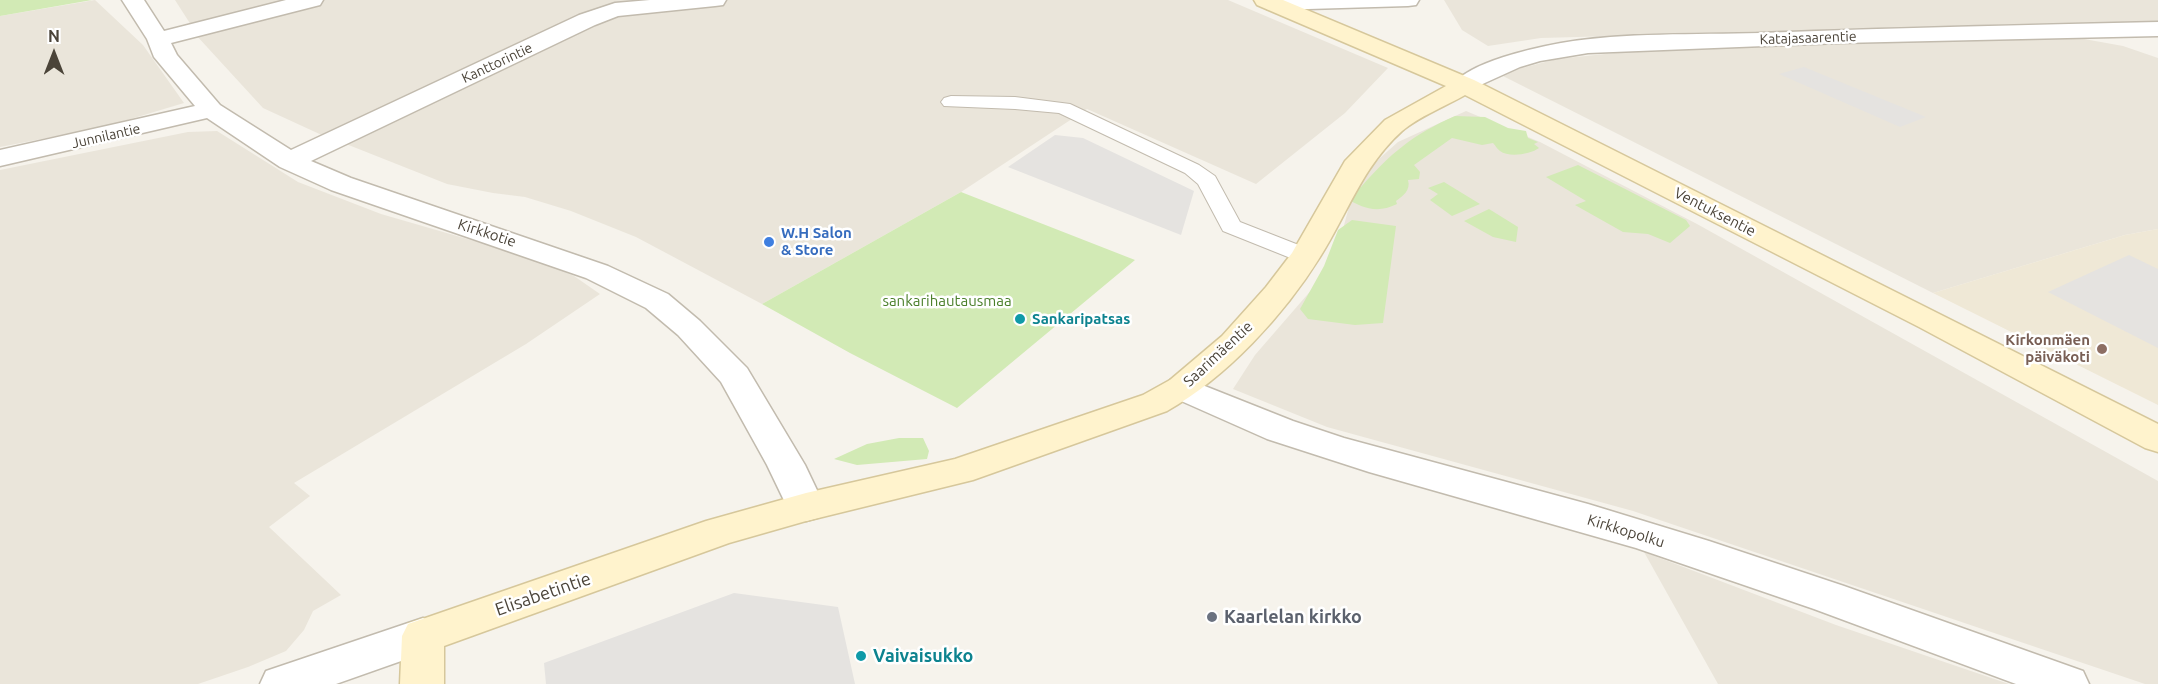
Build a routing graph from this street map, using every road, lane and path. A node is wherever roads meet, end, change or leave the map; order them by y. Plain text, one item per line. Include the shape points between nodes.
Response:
1 (133, 0) edge
2 (312, 0) edge
3 (714, 0) edge
4 (1408, 0) edge
5 (1270, 2) edge
6 (2158, 29) edge
7 (2099, 30) junction
8 (158, 39) junction
9 (2158, 50) edge
10 (1466, 84) junction
11 (951, 102) dead end
12 (211, 110) junction
13 (0, 158) edge
14 (289, 161) junction
15 (1306, 256) junction
16 (1182, 388) junction
17 (2158, 439) edge
18 (806, 507) junction
19 (423, 636) junction
20 (282, 684) edge
21 (422, 684) edge
22 (2067, 684) edge

1 - 8 street, Kirkkotie
2 - 8 street
3 - 14 street, Kanttorintie via 615,10 587,20
4 - 5 street
5 - 10 street, Ventuksentie
6 - 7 street, Katajasaarentie
7 - 9 street
7 - 10 street, Katajasaarentie via 1573,48 1509,62
8 - 12 street, Kirkkotie via 166,57
10 - 15 street, Saarimäentie via 1394,125 1355,166
10 - 17 street, Ventuksentie
11 - 15 lane via 1063,108 1192,169 1207,182 1232,226
12 - 13 street, Junnilantie
12 - 14 street, Kirkkotie
14 - 18 street, Kirkkotie via 341,184 597,272 657,301 735,376
15 - 16 street, Saarimäentie via 1234,343
16 - 18 street, Saarimäentie via 1155,403 960,471
16 - 22 street, Kirkkopolku via 1225,410 1300,437 1634,533 1823,595
18 - 19 street, Elisabetintie via 720,531
19 - 20 street, Elisabetintie
19 - 21 street

